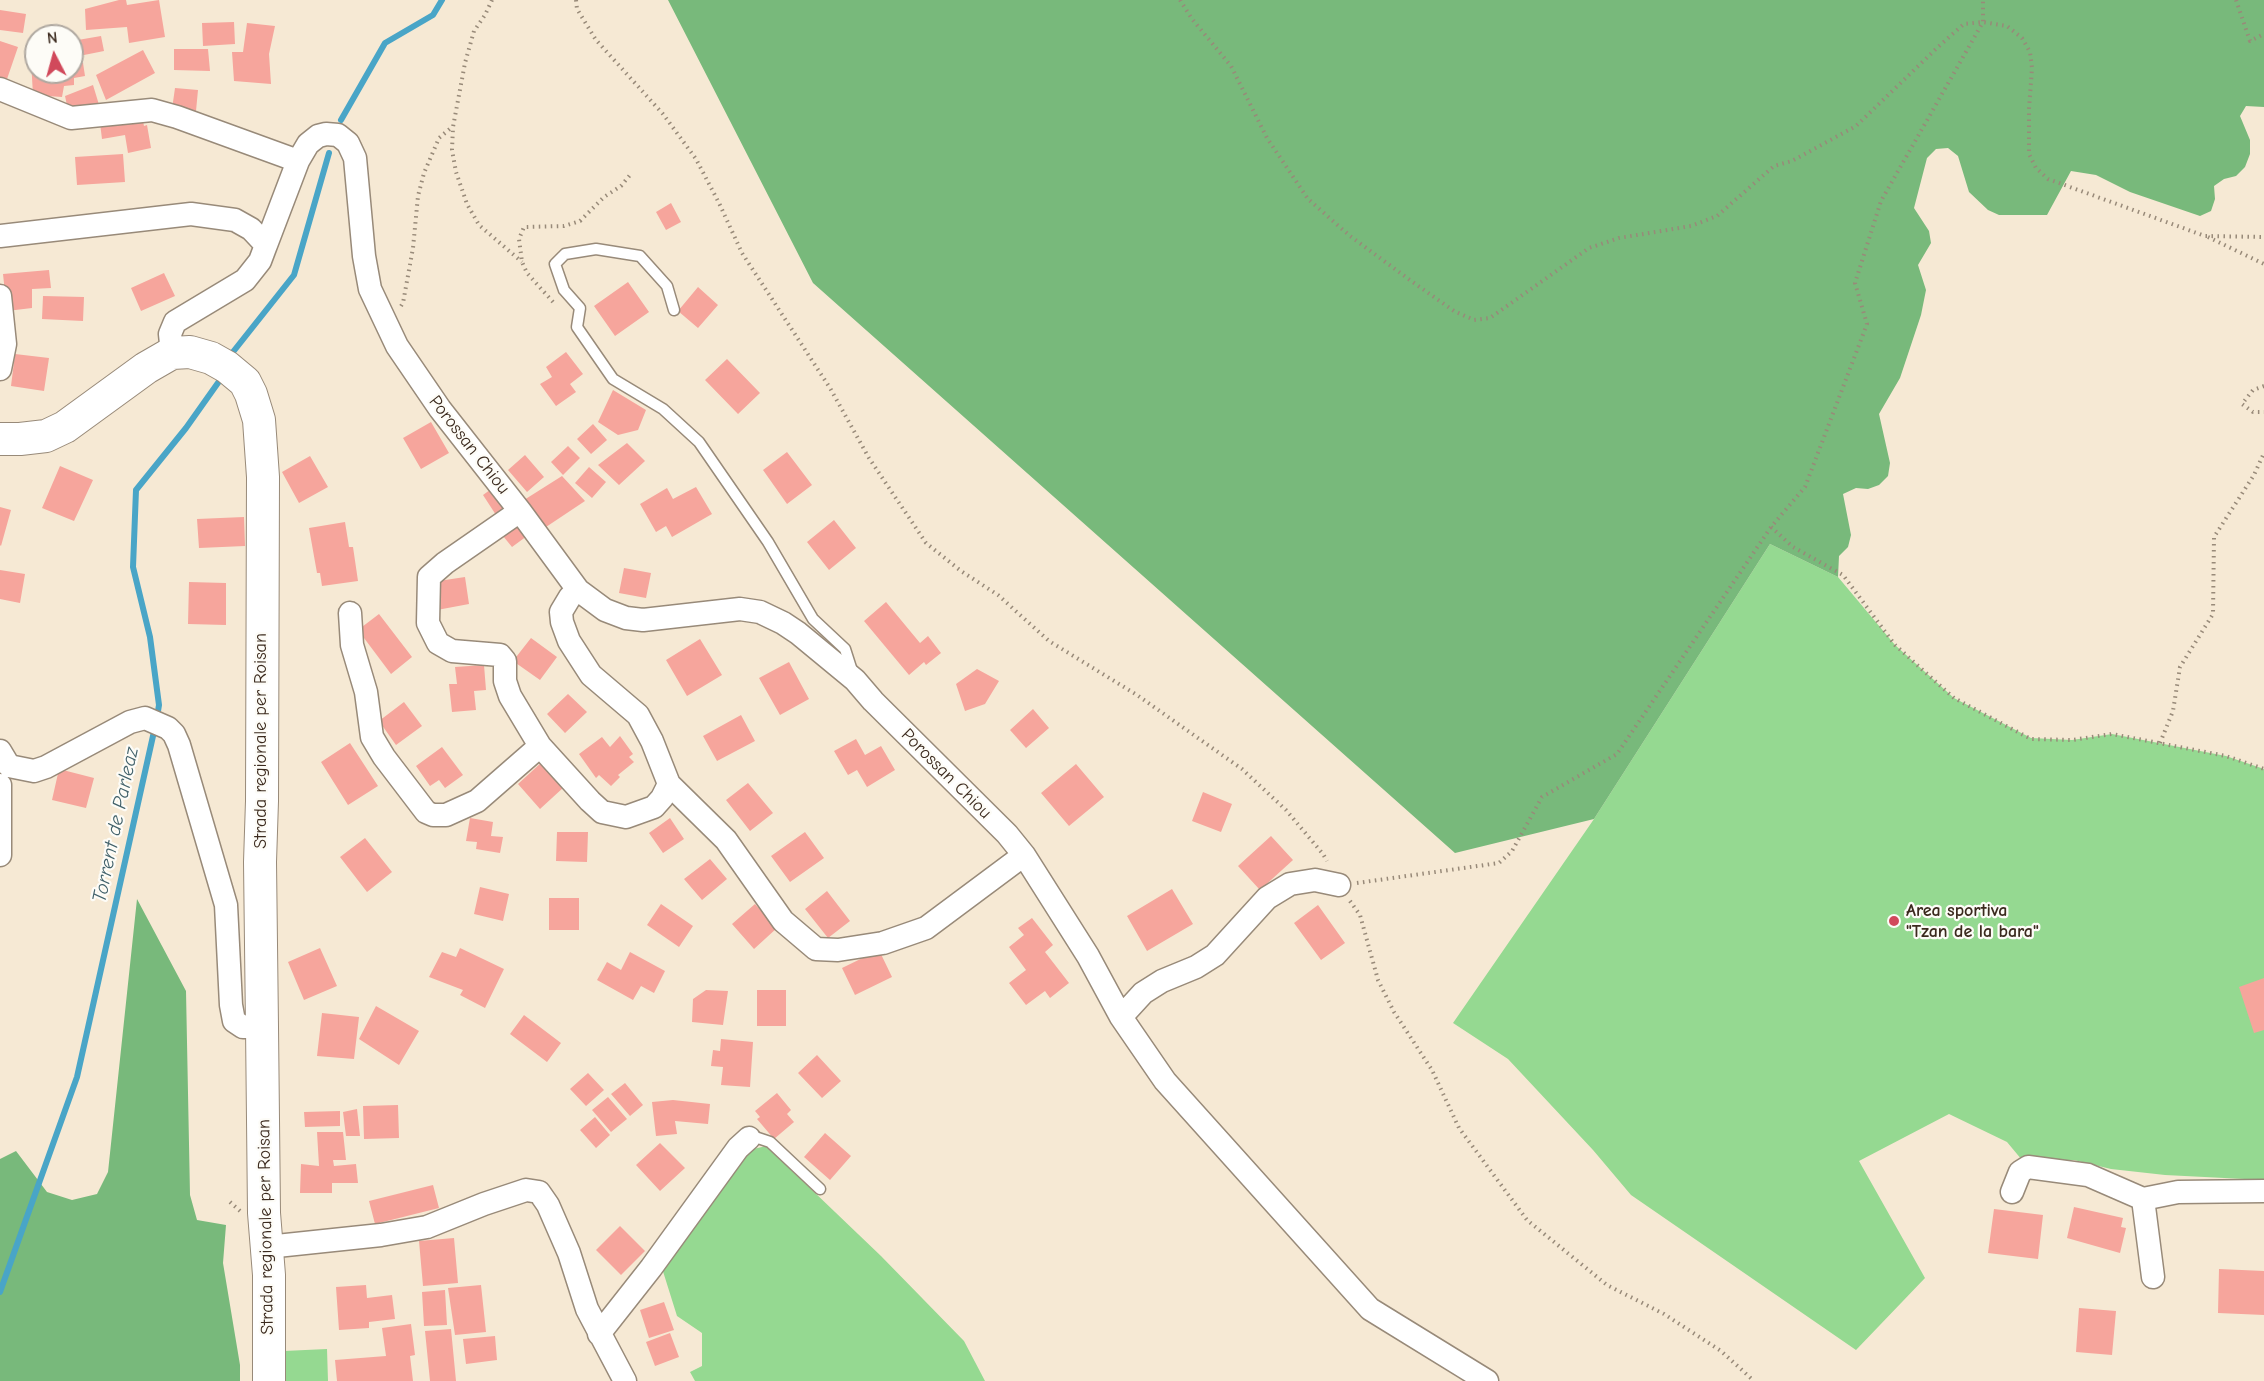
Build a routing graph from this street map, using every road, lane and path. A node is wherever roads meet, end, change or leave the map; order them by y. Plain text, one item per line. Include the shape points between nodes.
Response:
1 (492, 0) edge
2 (576, 0) edge
3 (1180, 0) edge
4 (1983, 0) edge
5 (2236, 0) edge
6 (1983, 22) junction
7 (2264, 34) edge
8 (0, 89) edge
9 (453, 127) junction
10 (298, 161) junction
11 (630, 175) dead end
12 (0, 236) edge
13 (2205, 236) junction
14 (2264, 237) edge
15 (267, 245) junction
16 (522, 262) junction
17 (2264, 264) edge
18 (0, 296) edge
19 (674, 310) dead end
20 (385, 324) junction
21 (577, 327) junction
22 (172, 353) junction
23 (0, 369) edge
24 (2264, 386) edge
25 (2264, 412) edge
26 (0, 439) edge
27 (2264, 453) edge
28 (520, 511) junction
29 (1771, 527) junction
30 (578, 590) junction
31 (350, 613) dead end
32 (855, 680) junction
33 (2160, 743) junction
34 (540, 746) junction
35 (2, 770) edge
36 (2264, 770) edge
37 (669, 784) junction
38 (0, 855) edge
39 (1029, 863) junction
40 (1339, 885) junction
41 (1121, 1017) junction
42 (262, 1027) junction
43 (749, 1138) joint
44 (820, 1189) dead end
45 (2264, 1191) edge
46 (2012, 1192) dead end
47 (2143, 1199) junction
48 (267, 1247) junction
49 (2153, 1277) dead end
50 (599, 1334) junction
51 (269, 1381) edge
52 (625, 1381) edge
53 (1487, 1381) edge
54 (1754, 1381) edge

1 - 9 path via 474,31
2 - 40 path via 577,9 596,40 663,114 696,159 742,253 926,543 961,572 998,595 1049,641 1137,695 1242,769 1286,810 1323,854
3 - 6 path via 1232,66 1267,138 1308,199 1414,283 1474,320 1490,318 1589,248 1619,238 1691,226 1717,216 1774,166 1792,161 1856,126 1964,24
4 - 6 path
5 - 7 path via 2250,41
6 - 13 path via 2007,26 2022,38 2030,52 2029,154 2036,168 2048,179
6 - 29 path via 1881,201 1855,283 1867,324 1804,487
8 - 10 street via 71,118 152,110
9 - 16 path via 452,150 467,204 479,225
9 - 20 path via 439,138 424,172 403,303
10 - 15 street, Porossan Chiou
10 - 20 street, Porossan Chiou via 318,136 338,135 348,143 355,158 370,289
11 - 16 path via 580,221 564,226 524,227 519,239
12 - 15 street via 191,214 235,220
13 - 14 path
13 - 17 path
15 - 22 street, Porossan Chiou via 245,280 175,322 170,334
16 - 21 path via 527,273
18 - 23 street via 5,344
19 - 21 lane, Porossan Chiou via 667,286 640,256 596,249 565,254 555,264 564,290 580,308
20 - 28 street, Porossan Chiou via 440,409
21 - 32 lane, Porossan Chiou via 614,379 663,410 699,442 768,542 813,619 845,649
22 - 26 main road via 65,427 46,436
22 - 42 main road, Strada regionale per Roisan via 190,352 228,367 244,382 259,420 263,477
24 - 25 path via 2253,390 2242,404 2253,412
27 - 33 path via 2214,537 2213,614 2180,667 2173,711
28 - 30 street, Porossan Chiou
28 - 34 street via 429,577 428,623 438,643 452,651 501,655 510,696
29 - 33 path via 1793,547 1843,575 1895,645 1954,698 2031,739 2072,740 2112,734
29 - 40 path via 1617,753 1542,797 1512,851 1499,863
30 - 32 street, Porossan Chiou via 605,610 626,618 643,620 740,609 760,612 798,633
30 - 37 street via 561,612 569,641 591,675 638,715
31 - 34 street via 351,645 366,692 372,737 426,812 446,814 477,801
32 - 39 street, Porossan Chiou via 1007,834
33 - 36 path via 2226,756
34 - 37 street via 602,812 626,817 654,807
35 - 38 street
35 - 42 street via 34,771 46,767 130,722 145,718 168,728 179,745 226,905 234,1021 243,1027
37 - 39 street via 726,840 783,921 816,949 883,943 926,928
39 - 41 street, Porossan Chiou
40 - 41 street via 1316,880 1290,884 1267,898 1215,955 1143,993
40 - 54 path via 1360,915 1378,980 1432,1070 1459,1128 1527,1220 1607,1285 1664,1314 1721,1351
41 - 53 street, Porossan Chiou via 1165,1081 1370,1309
42 - 48 main road, Strada regionale per Roisan
43 - 44 lane via 770,1142
43 - 50 street
45 - 47 street via 2178,1192
46 - 47 street via 2020,1172 2028,1167 2088,1175
47 - 49 street
48 - 50 street via 427,1227 483,1203 526,1190 539,1192 569,1253
48 - 51 main road, Strada regionale per Roisan
50 - 52 street

